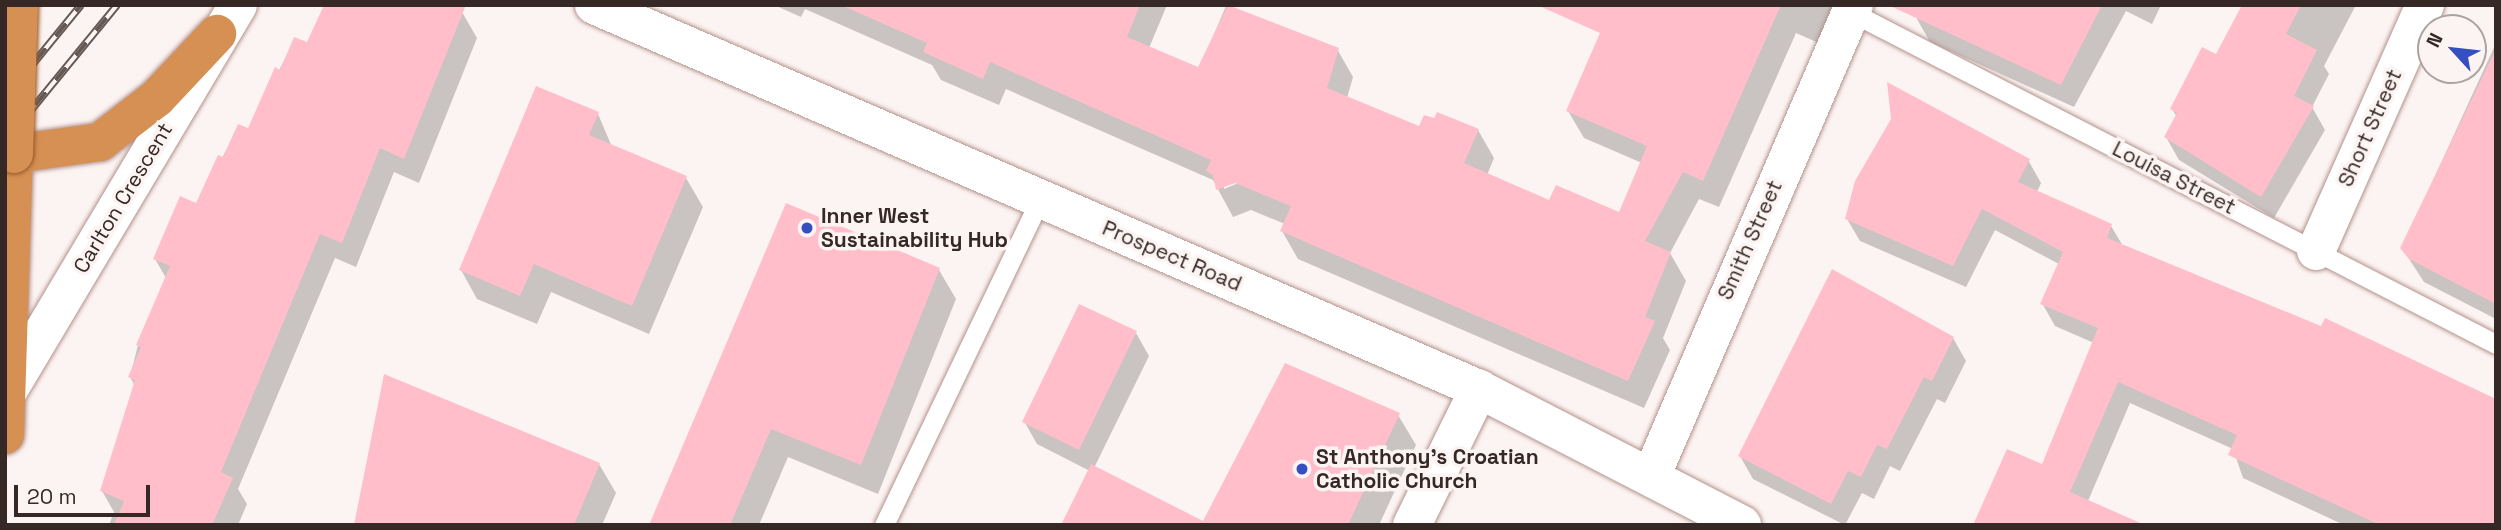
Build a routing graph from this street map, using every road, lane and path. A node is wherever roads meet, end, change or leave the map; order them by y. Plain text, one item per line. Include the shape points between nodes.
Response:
1 (19, 5) edge
2 (594, 5) edge
3 (2425, 5) edge
4 (1852, 9) edge
5 (227, 19) edge
6 (14, 154) junction
7 (1040, 199) junction
8 (2316, 251) junction
9 (2496, 344) edge
10 (1479, 389) junction
11 (8, 391) junction
12 (5, 435) edge
13 (1651, 477) junction
14 (884, 525) edge
15 (1412, 525) edge
16 (1742, 525) edge

1 - 6 highway, bridge
2 - 7 street, Prospect Road
3 - 8 street, Short Street
4 - 8 lane, Louisa Street
4 - 13 street, Smith Street
5 - 6 highway via 157,98 100,142
5 - 11 street, Carlton Crescent
6 - 11 highway
7 - 10 street, Prospect Road
7 - 14 lane
8 - 9 lane, Louisa Street
10 - 13 street, Prospect Road
10 - 15 street
11 - 12 highway
13 - 16 street, Prospect Road

